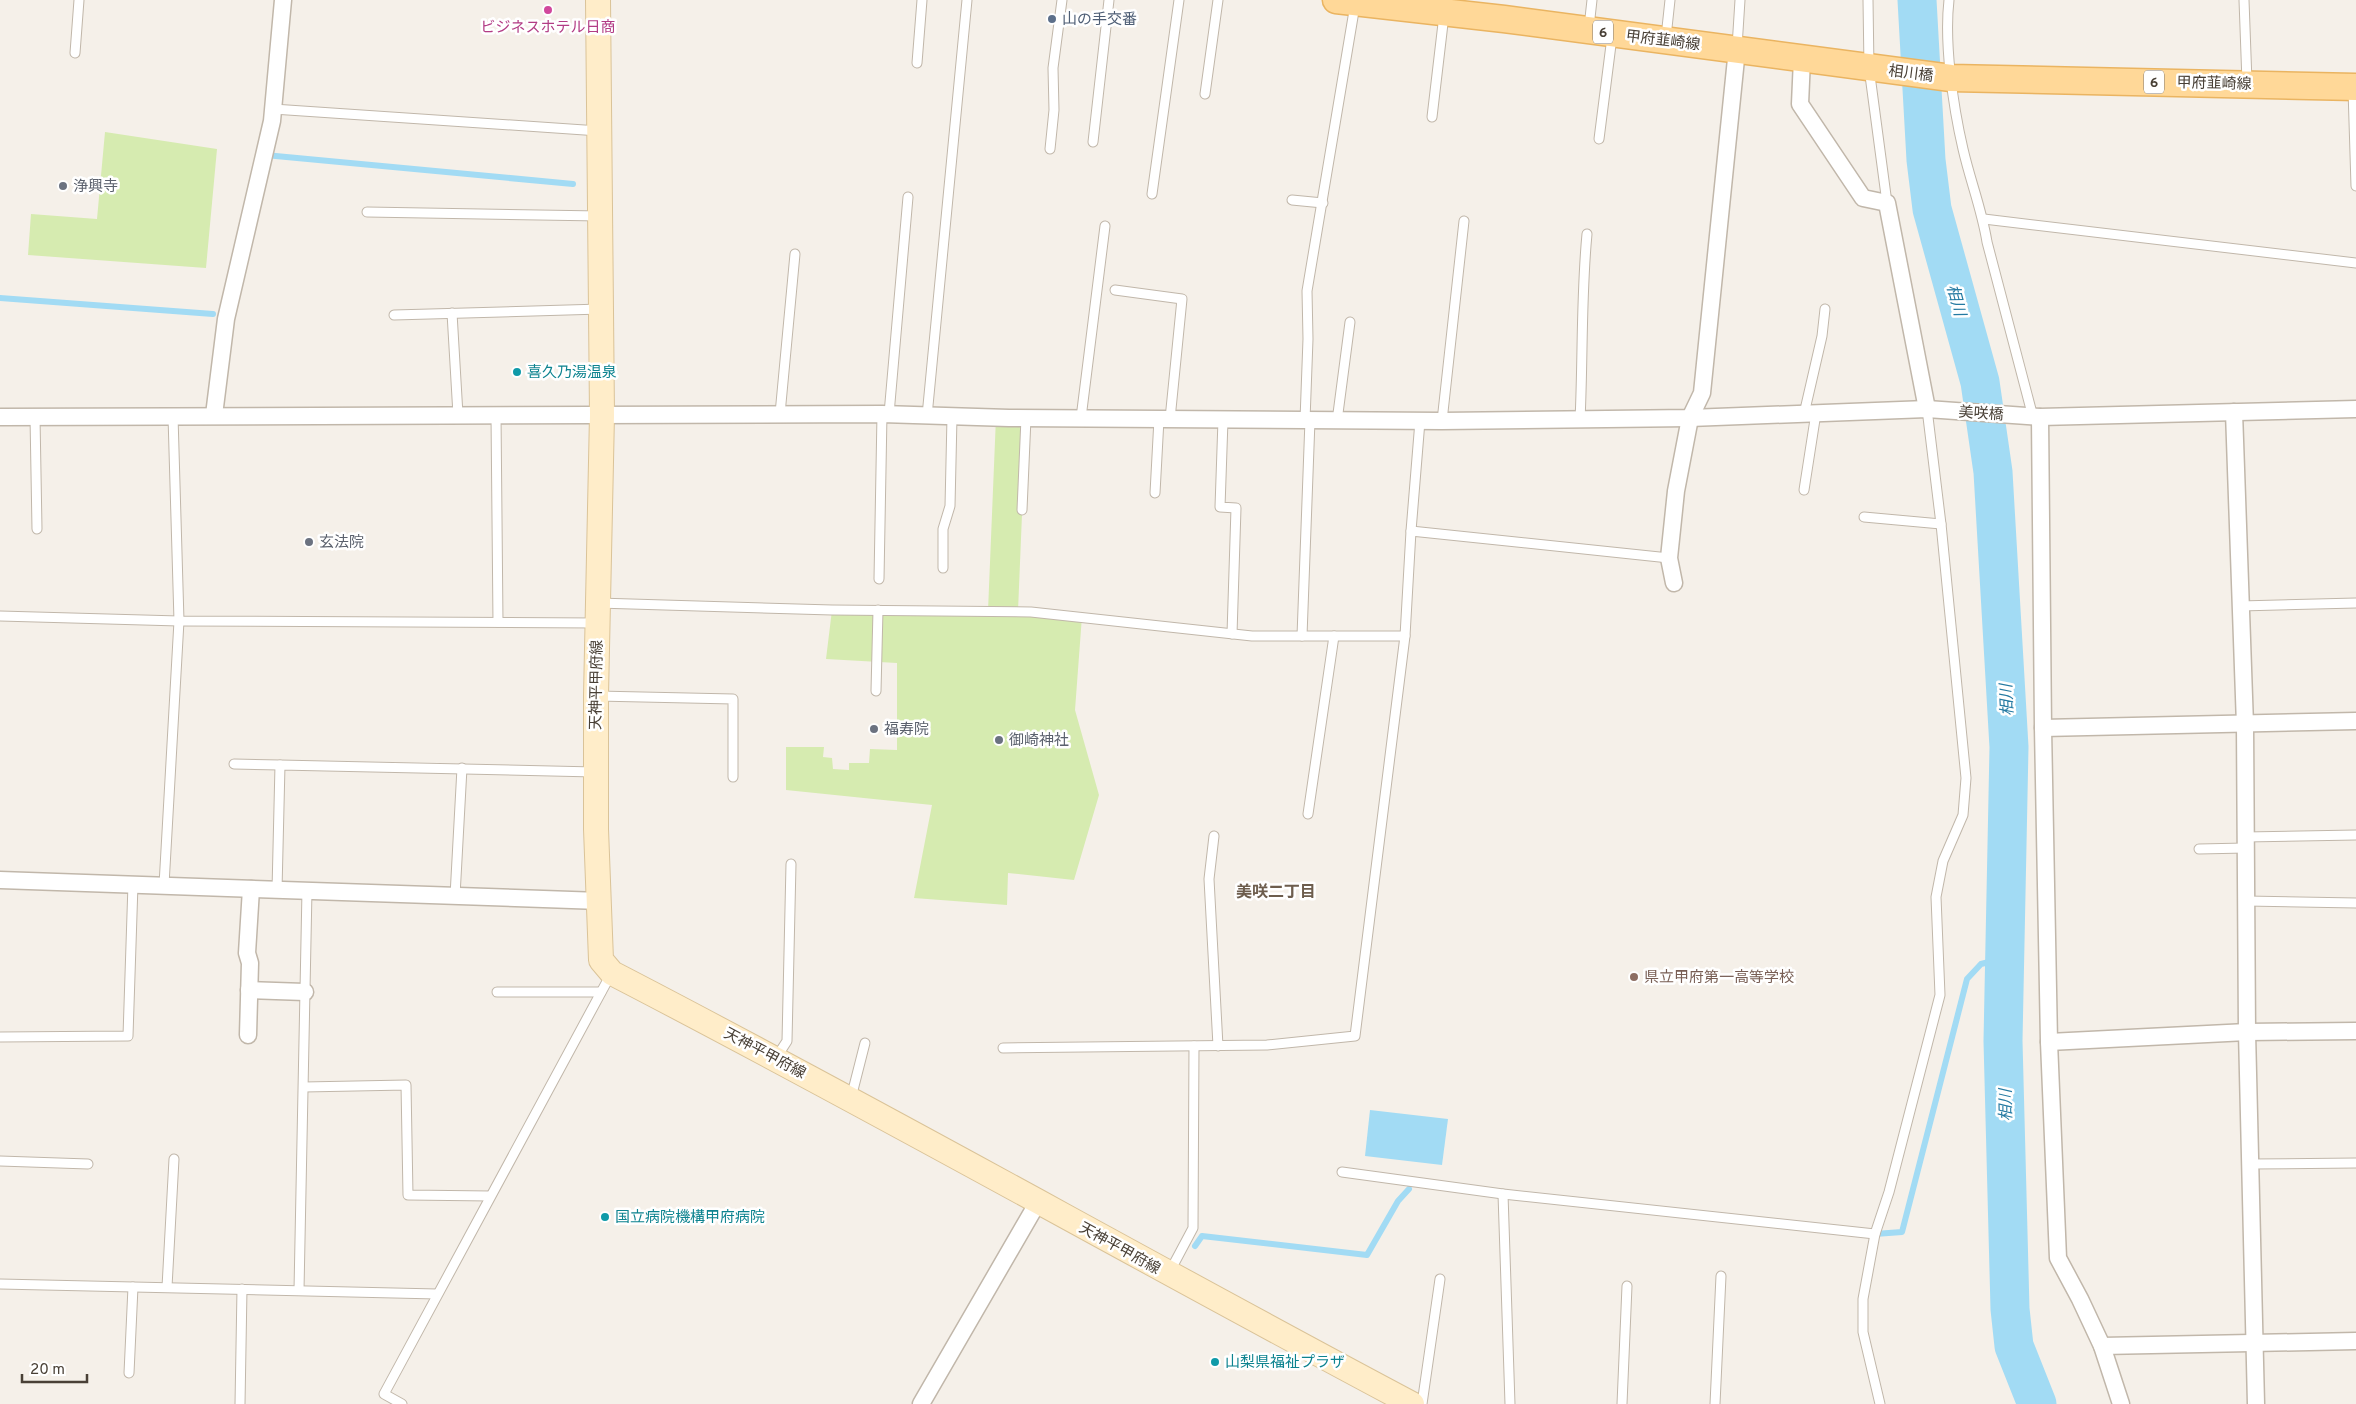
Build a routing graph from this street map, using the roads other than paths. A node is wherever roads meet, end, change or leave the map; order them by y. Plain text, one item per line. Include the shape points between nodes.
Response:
1 (79, 0) edge
2 (283, 0) edge
3 (598, 0) edge
4 (922, 0) edge
5 (967, 0) edge
6 (1062, 0) edge
7 (1109, 0) edge
8 (1179, 0) edge
9 (1218, 0) edge
10 (1592, 0) edge
11 (1670, 0) edge
12 (1740, 0) edge
13 (1868, 0) edge
14 (1949, 0) edge
15 (2244, 0) edge
16 (1346, 1) edge
17 (1445, 13) junction
18 (1601, 32) junction
19 (1666, 41) junction
20 (1737, 50) junction
21 (75, 53) dead end
22 (1802, 59) junction
23 (917, 63) dead end
24 (1870, 68) junction
25 (1951, 78) junction
26 (2247, 83) junction
27 (2354, 87) edge
28 (1205, 94) dead end
29 (273, 109) junction
30 (1432, 117) dead end
31 (599, 131) junction
32 (1599, 139) dead end
33 (1092, 142) dead end
34 (1050, 149) dead end
35 (2356, 186) edge
36 (1152, 194) dead end
37 (908, 198) dead end
38 (1292, 200) dead end
39 (1323, 203) junction
40 (1888, 203) junction
41 (367, 212) dead end
42 (600, 216) junction
43 (1984, 219) junction
44 (1464, 221) dead end
45 (1105, 226) dead end
46 (1587, 234) dead end
47 (795, 254) dead end
48 (2356, 263) edge
49 (1115, 290) dead end
50 (601, 308) junction
51 (1825, 310) dead end
52 (452, 313) junction
53 (394, 316) dead end
54 (1350, 322) dead end
55 (1928, 409) junction
56 (2356, 409) edge
57 (2234, 412) junction
58 (1810, 413) junction
59 (602, 414) junction
60 (780, 414) junction
61 (886, 414) junction
62 (214, 415) junction
63 (496, 415) junction
64 (173, 416) junction
65 (458, 416) junction
66 (927, 416) junction
67 (0, 417) edge
68 (35, 417) junction
69 (952, 417) junction
70 (2036, 417) junction
71 (1026, 418) junction
72 (1081, 418) junction
73 (1690, 418) junction
74 (1165, 419) junction
75 (1223, 420) junction
76 (1307, 420) junction
77 (1580, 420) junction
78 (1337, 421) junction
79 (1420, 421) junction
80 (1442, 421) junction
81 (1804, 490) dead end
82 (1154, 493) dead end
83 (1022, 510) dead end
84 (1864, 517) dead end
85 (1941, 524) junction
86 (37, 529) dead end
87 (1411, 531) junction
88 (1669, 558) junction
89 (943, 568) dead end
90 (879, 579) dead end
91 (1674, 583) dead end
92 (2356, 603) edge
93 (2240, 606) junction
94 (878, 610) junction
95 (598, 613) junction
96 (0, 616) edge
97 (179, 621) junction
98 (498, 622) junction
99 (1232, 634) junction
100 (1302, 636) junction
101 (1334, 636) junction
102 (1405, 636) junction
103 (876, 691) dead end
104 (596, 696) junction
105 (2356, 722) edge
106 (2245, 725) junction
107 (2043, 728) junction
108 (234, 764) dead end
109 (280, 765) junction
110 (462, 768) junction
111 (596, 772) junction
112 (733, 777) dead end
113 (1308, 814) dead end
114 (2356, 835) edge
115 (1214, 836) dead end
116 (2245, 843) junction
117 (2199, 849) dead end
118 (790, 864) dead end
119 (0, 880) edge
120 (133, 884) junction
121 (164, 885) junction
122 (251, 889) junction
123 (277, 890) junction
124 (308, 890) junction
125 (455, 896) junction
126 (600, 901) junction
127 (2246, 901) junction
128 (2356, 903) edge
129 (607, 982) junction
130 (249, 990) junction
131 (305, 992) junction
132 (497, 992) dead end
133 (2356, 1031) edge
134 (2247, 1032) junction
135 (248, 1035) dead end
136 (0, 1037) edge
137 (2049, 1042) junction
138 (865, 1043) dead end
139 (1194, 1046) junction
140 (1218, 1046) junction
141 (1004, 1048) dead end
142 (776, 1058) junction
143 (304, 1087) junction
144 (851, 1099) junction
145 (174, 1159) dead end
146 (0, 1161) edge
147 (2356, 1163) edge
148 (88, 1164) dead end
149 (2250, 1164) junction
150 (1342, 1172) dead end
151 (1503, 1194) junction
152 (490, 1196) junction
153 (1038, 1202) junction
154 (1875, 1234) junction
155 (1168, 1274) junction
156 (1721, 1276) dead end
157 (1440, 1279) dead end
158 (0, 1284) edge
159 (1626, 1286) dead end
160 (133, 1287) junction
161 (167, 1287) junction
162 (242, 1289) junction
163 (299, 1290) junction
164 (437, 1294) junction
165 (2356, 1341) edge
166 (2253, 1344) junction
167 (2102, 1346) junction
168 (129, 1373) dead end
169 (240, 1404) edge
170 (402, 1404) edge
171 (921, 1404) edge
172 (1412, 1404) edge
173 (1422, 1404) edge
174 (1510, 1404) edge
175 (1622, 1404) edge
176 (1715, 1404) edge
177 (1880, 1404) edge
178 (2121, 1404) edge
179 (2256, 1404) edge

1 - 21 lane
2 - 29 street
3 - 31 main road, 天神平甲府線
4 - 23 lane
5 - 66 lane
6 - 34 lane via 1053,68 1054,110
7 - 33 lane
8 - 36 lane
9 - 28 lane
10 - 18 lane
11 - 19 lane
12 - 20 lane
13 - 24 lane
14 - 25 lane
15 - 26 lane
16 - 17 main road, 甲府韮崎線 / 6
16 - 39 lane
17 - 18 main road, 甲府韮崎線 / 6
17 - 30 lane
18 - 19 main road, 甲府韮崎線 / 6
18 - 32 lane
19 - 20 main road, 甲府韮崎線 / 6
20 - 22 main road, 甲府韮崎線 / 6
20 - 73 street via 1702,393
22 - 24 main road, 甲府韮崎線 / 6
22 - 40 street via 1800,104 1863,198
24 - 25 main road, 相川橋 / 6
24 - 40 lane
25 - 26 main road, 甲府韮崎線 / 6
25 - 43 lane via 1963,148
26 - 27 main road, 甲府韮崎線 / 6
27 - 35 lane
29 - 31 lane
29 - 62 street via 226,319
31 - 42 main road, 天神平甲府線
37 - 61 lane
38 - 39 lane
39 - 76 lane via 1307,291
40 - 55 street
41 - 42 lane
42 - 50 main road, 天神平甲府線
43 - 48 lane
43 - 70 lane via 1987,242
44 - 80 lane
45 - 72 lane
46 - 77 lane via 1581,294
47 - 60 lane
49 - 74 lane via 1182,299
50 - 52 lane
50 - 59 main road, 天神平甲府線
51 - 58 lane
52 - 53 lane
52 - 65 lane
54 - 78 lane
55 - 58 street, 美咲橋
55 - 70 street, 美咲橋
55 - 85 lane
56 - 57 street, 美咲橋
57 - 70 street, 美咲橋
57 - 93 street
58 - 73 street, 美咲橋
58 - 81 lane
59 - 60 street, 美咲橋
59 - 63 street, 美咲橋
59 - 95 main road, 天神平甲府線
60 - 61 street, 美咲橋
61 - 66 street, 美咲橋
61 - 90 lane
62 - 64 street, 美咲橋
62 - 65 street, 美咲橋
63 - 65 street, 美咲橋
63 - 98 lane
64 - 68 street, 美咲橋
64 - 97 lane
66 - 69 street, 美咲橋
67 - 68 street, 美咲橋
68 - 86 lane
69 - 71 street, 美咲橋
69 - 89 lane via 950,506 943,529
70 - 107 street
71 - 72 street, 美咲橋
71 - 83 lane
72 - 74 street, 美咲橋
73 - 77 street, 美咲橋
73 - 88 street via 1676,491
74 - 75 street, 美咲橋
74 - 82 lane
75 - 76 street, 美咲橋
75 - 99 lane via 1220,507 1236,508
76 - 78 street, 美咲橋
76 - 100 lane
77 - 80 street, 美咲橋
78 - 79 street, 美咲橋
79 - 80 street, 美咲橋
79 - 87 lane
84 - 85 lane
85 - 154 lane via 1966,778 1965,804 1943,861 1936,897 1940,994 1889,1192
87 - 88 lane
87 - 102 lane
88 - 91 street
92 - 93 lane
93 - 106 street
94 - 95 lane
94 - 99 lane via 1031,612
94 - 103 lane
95 - 98 lane
95 - 104 main road, 天神平甲府線
96 - 97 lane
97 - 98 lane
97 - 121 lane
99 - 100 lane
100 - 101 lane
101 - 102 lane
101 - 113 lane
102 - 140 lane via 1355,1036 1267,1045
104 - 111 main road, 天神平甲府線
104 - 112 lane via 733,698
105 - 106 street
106 - 107 street
106 - 116 street
107 - 137 street
108 - 109 lane
109 - 110 lane
109 - 123 lane
110 - 111 lane
110 - 125 lane
111 - 126 main road, 天神平甲府線
114 - 116 lane
115 - 140 lane via 1209,879
116 - 117 lane
116 - 127 street
118 - 142 lane via 787,1041
119 - 120 street
120 - 121 street
120 - 136 lane via 128,1036
121 - 122 street
122 - 123 street
122 - 130 street via 247,953
123 - 124 street
124 - 125 street
124 - 131 lane
125 - 126 street
126 - 129 main road, 天神平甲府線 via 601,960
127 - 128 lane
127 - 134 street
129 - 132 lane
129 - 142 main road, 天神平甲府線
129 - 152 lane
130 - 131 street
130 - 135 street
131 - 143 lane
133 - 134 street
134 - 137 street
134 - 149 street
137 - 167 street via 2058,1258
138 - 144 lane
139 - 140 lane
139 - 141 lane
139 - 155 lane via 1192,1228
142 - 144 main road, 天神平甲府線
143 - 152 lane via 406,1085 408,1195
143 - 163 lane
144 - 153 main road, 天神平甲府線
145 - 161 lane
146 - 148 lane
147 - 149 lane
149 - 166 street
150 - 151 lane
151 - 154 lane
151 - 174 lane
152 - 164 lane
153 - 155 main road, 天神平甲府線
153 - 171 street
154 - 177 lane via 1863,1299 1863,1332
155 - 172 main road, 天神平甲府線
156 - 176 lane
157 - 173 lane
158 - 160 lane
159 - 175 lane
160 - 161 lane
160 - 168 lane
161 - 162 lane
162 - 163 lane
162 - 169 lane
163 - 164 lane
164 - 170 lane via 384,1394
165 - 166 street
166 - 167 street
166 - 179 street
167 - 178 street

